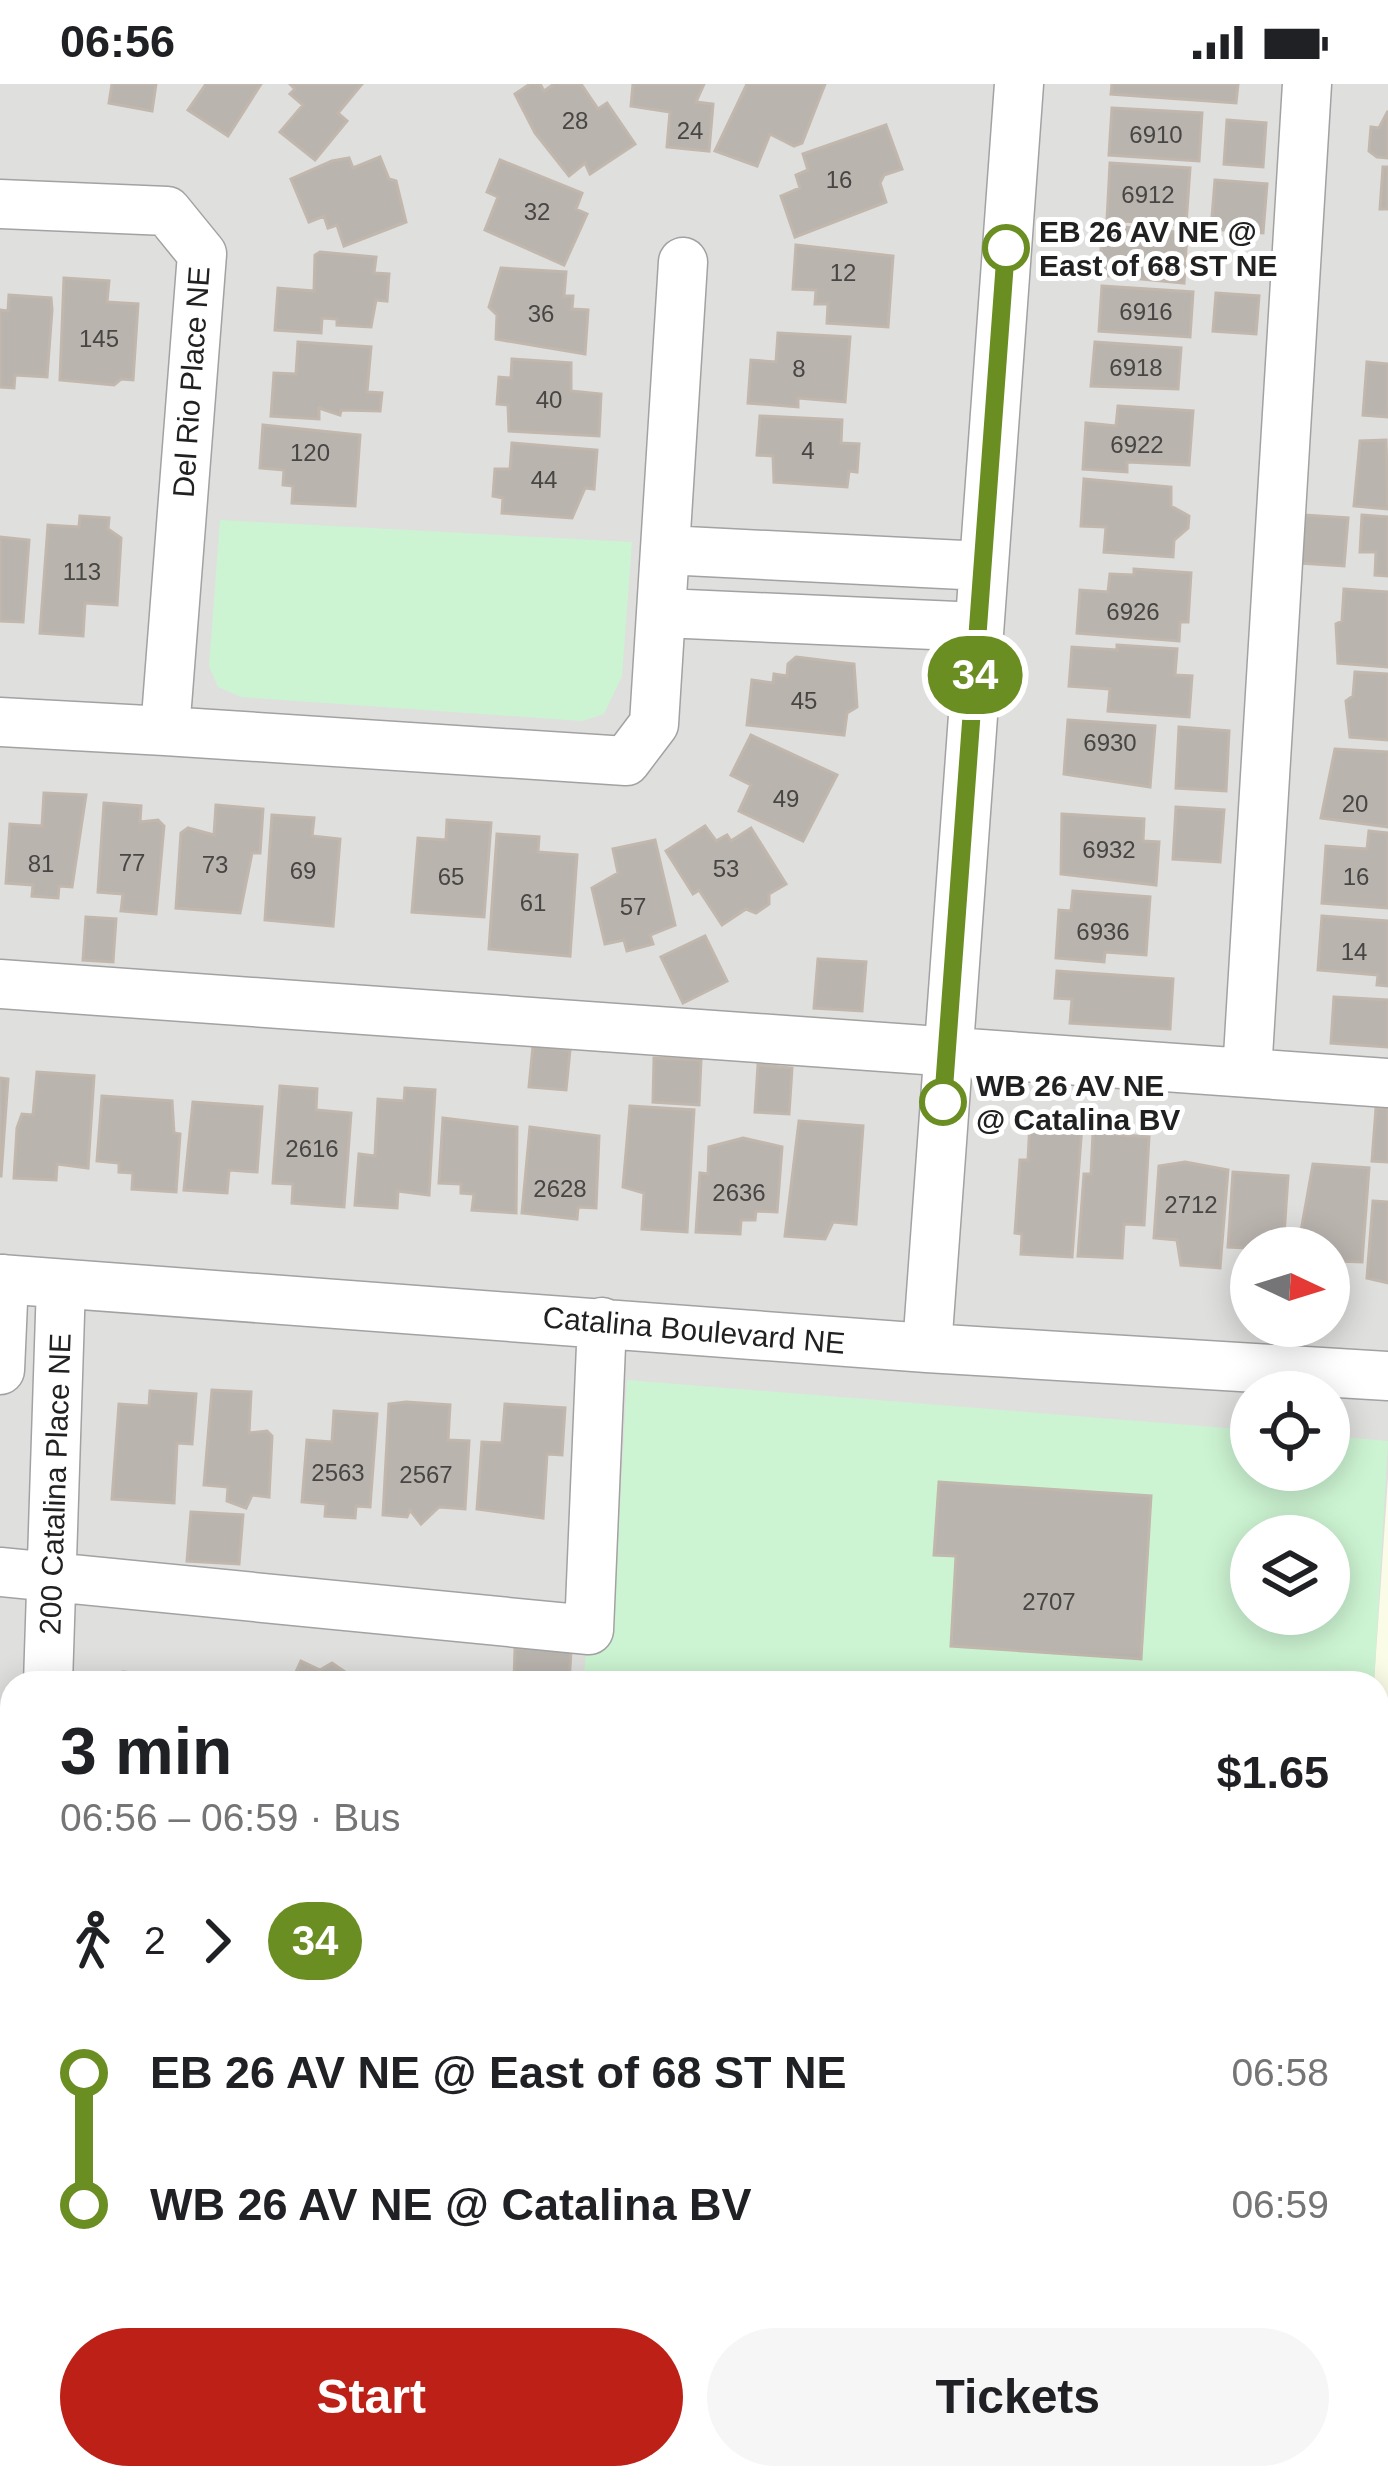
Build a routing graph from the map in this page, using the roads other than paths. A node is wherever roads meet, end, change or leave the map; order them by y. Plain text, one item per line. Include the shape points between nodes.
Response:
1 (1019, 84) edge
2 (1307, 84) edge
3 (0, 204) edge
4 (683, 262) dead end
5 (666, 550) junction
6 (983, 566) junction
7 (664, 613) junction
8 (979, 627) junction
9 (0, 722) edge
10 (165, 731) junction
11 (0, 984) edge
12 (946, 1055) junction
13 (1247, 1073) junction
14 (1388, 1083) edge
15 (2, 1279) edge
16 (62, 1284) junction
17 (602, 1322) junction
18 (927, 1348) junction
19 (0, 1370) edge
20 (1388, 1376) edge
21 (0, 1572) edge
22 (52, 1574) junction
23 (48, 1671) edge

1 - 6 street
2 - 13 street
3 - 10 street, Del Rio Place NE via 167,211 202,254
4 - 5 street
5 - 6 street
5 - 7 street
6 - 8 street
7 - 8 street
7 - 10 street via 654,724 626,761
8 - 12 street
9 - 10 street
11 - 12 street
12 - 13 street
12 - 18 street
13 - 14 street
15 - 16 street, Catalina Boulevard NE
15 - 19 street, 200 Catalina Place NE
16 - 17 street, Catalina Boulevard NE
16 - 22 street, 200 Catalina Place NE
17 - 18 street, Catalina Boulevard NE
17 - 22 street via 589,1630
18 - 20 street, Catalina Boulevard NE
21 - 22 street
22 - 23 street, 200 Catalina Place NE

